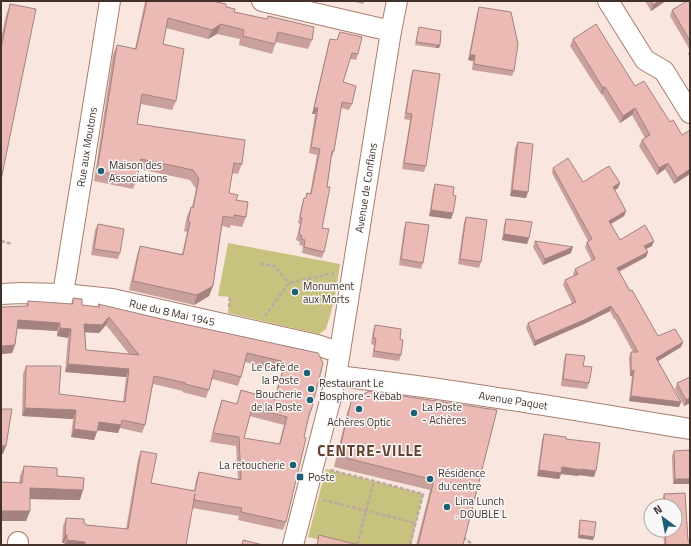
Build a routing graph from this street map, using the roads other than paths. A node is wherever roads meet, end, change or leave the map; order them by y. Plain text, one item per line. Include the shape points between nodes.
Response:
1 (110, 1) edge
2 (262, 1) edge
3 (398, 1) edge
4 (608, 1) edge
5 (391, 31) junction
6 (690, 113) edge
7 (1, 294) edge
8 (63, 294) junction
9 (340, 352) junction
10 (336, 376) junction
11 (690, 429) edge
12 (293, 545) edge

1 - 8 street, Rue aux Moutons
2 - 5 street
3 - 5 street, Avenue de Conflans
4 - 6 street via 645,60 664,71
5 - 9 street, Avenue de Conflans
7 - 8 street, Rue du 8 Mai 1945
8 - 9 street, Rue du 8 Mai 1945 via 112,299
9 - 10 street, Avenue de Conflans
10 - 11 street, Avenue Paquet via 385,381
10 - 12 street, Avenue de Conflans

